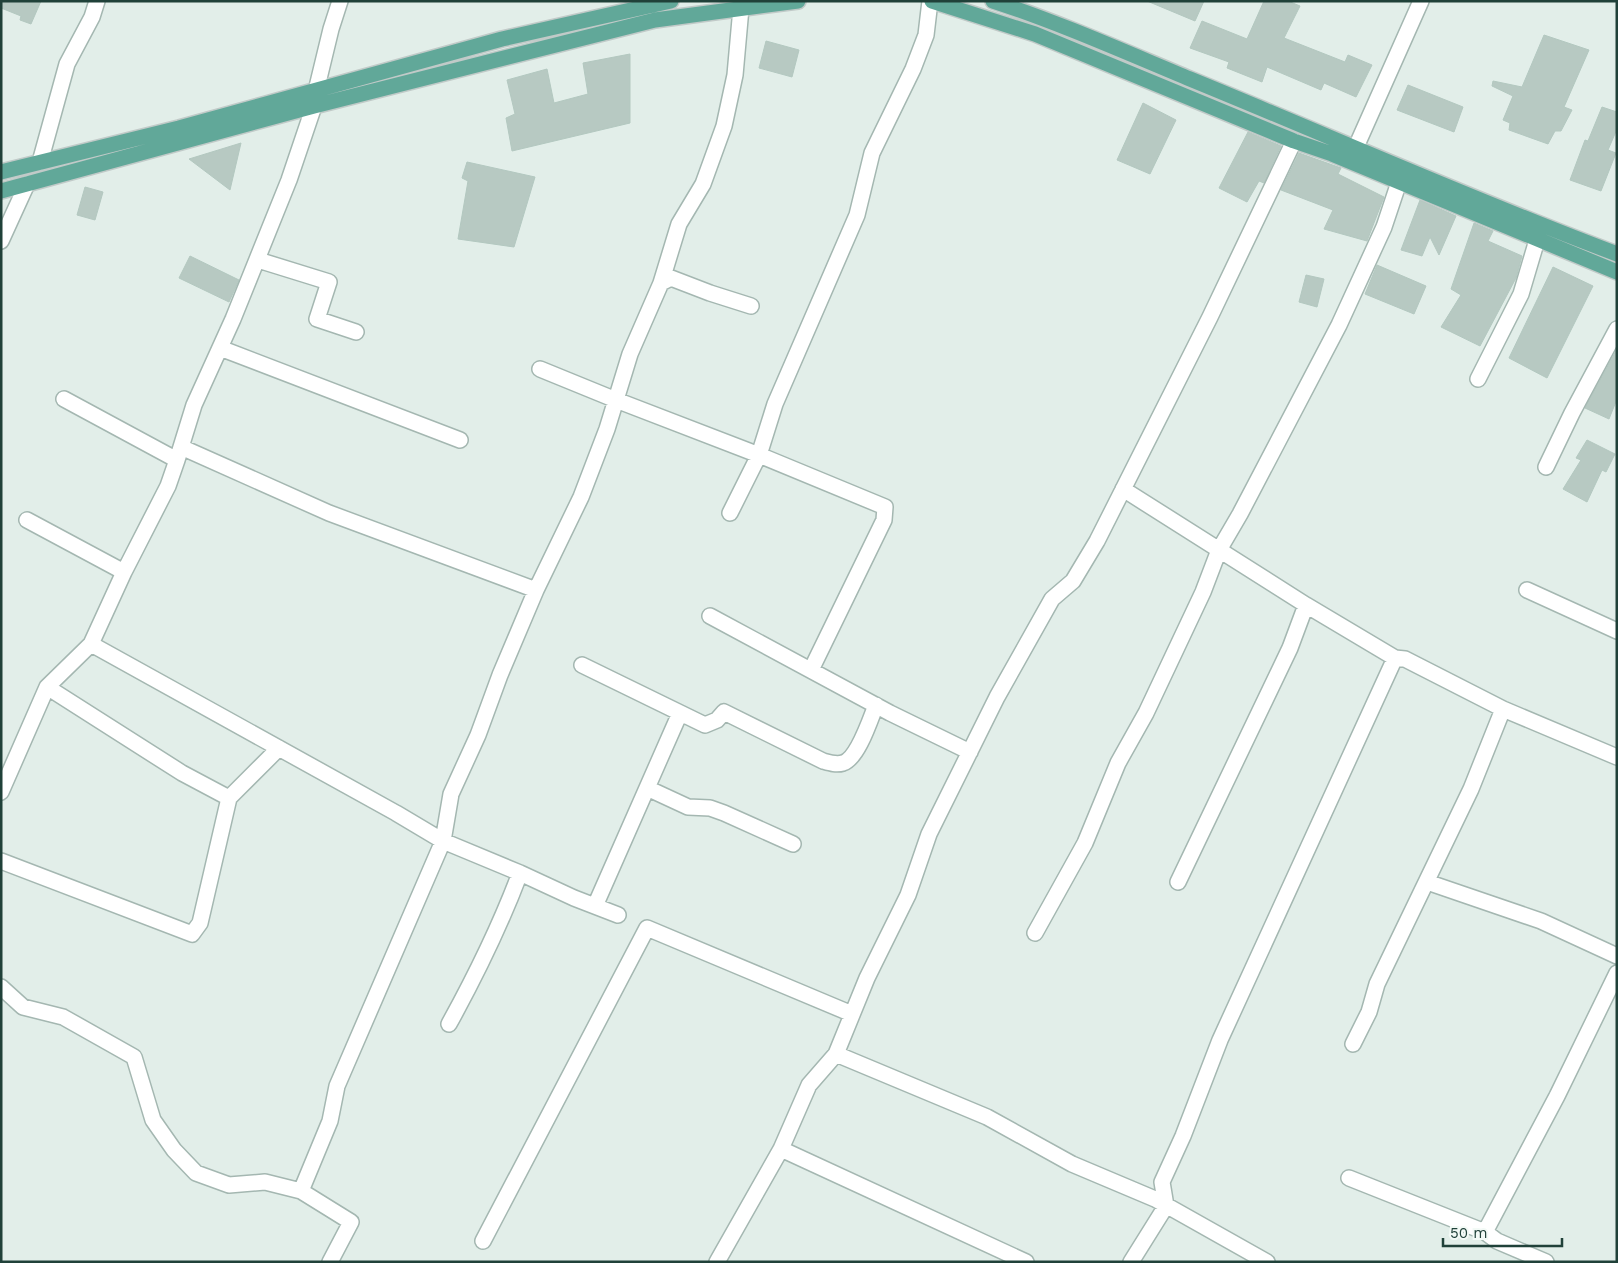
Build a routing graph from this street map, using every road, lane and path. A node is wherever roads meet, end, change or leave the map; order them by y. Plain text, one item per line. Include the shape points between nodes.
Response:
1 (97, 1) edge
2 (340, 1) edge
3 (671, 1) edge
4 (798, 1) edge
5 (931, 1) edge
6 (993, 1) edge
7 (1421, 1) edge
8 (741, 8) junction
9 (315, 98) junction
10 (1294, 140) junction
11 (1356, 147) junction
12 (40, 162) junction
13 (1, 172) edge
14 (1399, 182) junction
15 (27, 184) junction
16 (1, 191) edge
17 (1537, 240) junction
18 (1, 241) edge
19 (1617, 254) edge
20 (258, 260) junction
21 (1617, 272) edge
22 (661, 283) junction
23 (752, 306) dead end
24 (1617, 329) edge
25 (356, 332) dead end
26 (220, 348) junction
27 (540, 369) dead end
28 (1478, 380) dead end
29 (64, 399) dead end
30 (616, 400) junction
31 (460, 440) dead end
32 (179, 454) junction
33 (759, 455) junction
34 (1546, 467) dead end
35 (1123, 489) junction
36 (730, 513) dead end
37 (27, 520) dead end
38 (1219, 550) junction
39 (124, 572) junction
40 (536, 590) junction
41 (1527, 590) dead end
42 (1306, 605) junction
43 (710, 616) dead end
44 (1617, 631) edge
45 (90, 644) junction
46 (1395, 658) junction
47 (582, 665) dead end
48 (811, 670) junction
49 (47, 686) junction
50 (876, 705) junction
51 (1503, 709) junction
52 (680, 714) junction
53 (279, 748) junction
54 (970, 752) junction
55 (1617, 757) edge
56 (647, 788) junction
57 (1, 792) edge
58 (229, 798) junction
59 (443, 841) junction
60 (793, 844) dead end
61 (1, 861) edge
62 (520, 873) junction
63 (1178, 882) dead end
64 (1426, 882) junction
65 (595, 906) junction
66 (618, 915) dead end
67 (1035, 932) dead end
68 (1617, 956) edge
69 (1617, 973) edge
70 (1, 987) edge
71 (852, 1014) junction
72 (449, 1024) dead end
73 (1353, 1044) dead end
74 (836, 1054) junction
75 (781, 1149) junction
76 (1349, 1178) dead end
77 (301, 1191) junction
78 (1166, 1206) junction
79 (1485, 1232) junction
80 (483, 1241) dead end
81 (330, 1262) edge
82 (716, 1262) edge
83 (1026, 1262) edge
84 (1131, 1262) edge
85 (1267, 1262) edge
86 (1546, 1262) edge

1 - 12 street via 92,18 67,64
2 - 9 street
3 - 9 main road via 502,39
4 - 8 main road
5 - 10 main road via 1035,34
5 - 33 street via 926,35 872,153 857,215 775,404
6 - 11 main road via 1072,30
7 - 11 street
8 - 9 main road via 656,20
8 - 22 street via 736,75 724,126 703,184 679,224
9 - 12 main road
9 - 15 main road
9 - 20 street via 289,180
10 - 14 main road
10 - 35 street
11 - 19 main road via 1534,223
12 - 13 main road
14 - 17 main road
14 - 38 street via 1384,227 1339,325
15 - 16 main road
15 - 18 street
17 - 21 main road
17 - 28 street via 1521,294
20 - 25 street via 329,282 317,319
20 - 26 street
22 - 23 street via 671,278
22 - 30 street via 630,354
24 - 34 street
26 - 31 street
26 - 32 street via 194,405
27 - 30 street
29 - 32 street
30 - 33 street
30 - 40 street via 581,497
32 - 39 street via 168,486
32 - 40 street
33 - 36 street
33 - 48 street via 885,507 884,520
35 - 38 street
35 - 54 street via 1073,581 1052,599
37 - 39 street
38 - 42 street
38 - 67 street via 1203,592 1146,713 1118,763 1085,843
39 - 45 street
40 - 59 street via 478,736 451,794
41 - 44 street
42 - 46 street
42 - 63 street via 1290,648
43 - 48 street
45 - 49 street
45 - 53 street
46 - 51 street via 1405,659
46 - 78 street via 1220,1040 1162,1182
47 - 52 street
48 - 50 street
49 - 57 street
49 - 58 street via 182,773
50 - 52 street via 856,752 845,762 834,764 724,712 717,720 705,725
50 - 54 street
51 - 55 street
51 - 64 street via 1471,789
52 - 56 street
53 - 58 street
53 - 59 street
54 - 71 street via 929,834 908,895
56 - 60 street via 688,807 710,808 724,813
56 - 65 street
58 - 61 street via 200,923 192,934
59 - 62 street
59 - 77 street via 337,1086 330,1121
62 - 65 street
62 - 72 street via 503,919
64 - 68 street via 1541,921
64 - 73 street via 1377,984 1370,1012
65 - 66 street
69 - 79 street
70 - 77 street via 23,1006 63,1017 134,1057 153,1120 174,1150 196,1173 229,1186 265,1182
71 - 74 street
71 - 80 street via 647,928
74 - 75 street via 809,1084
74 - 78 street via 987,1117 1072,1164
75 - 82 street
75 - 83 street
76 - 79 street
77 - 81 street via 351,1222
78 - 84 street
78 - 85 street
79 - 86 street via 1497,1241

